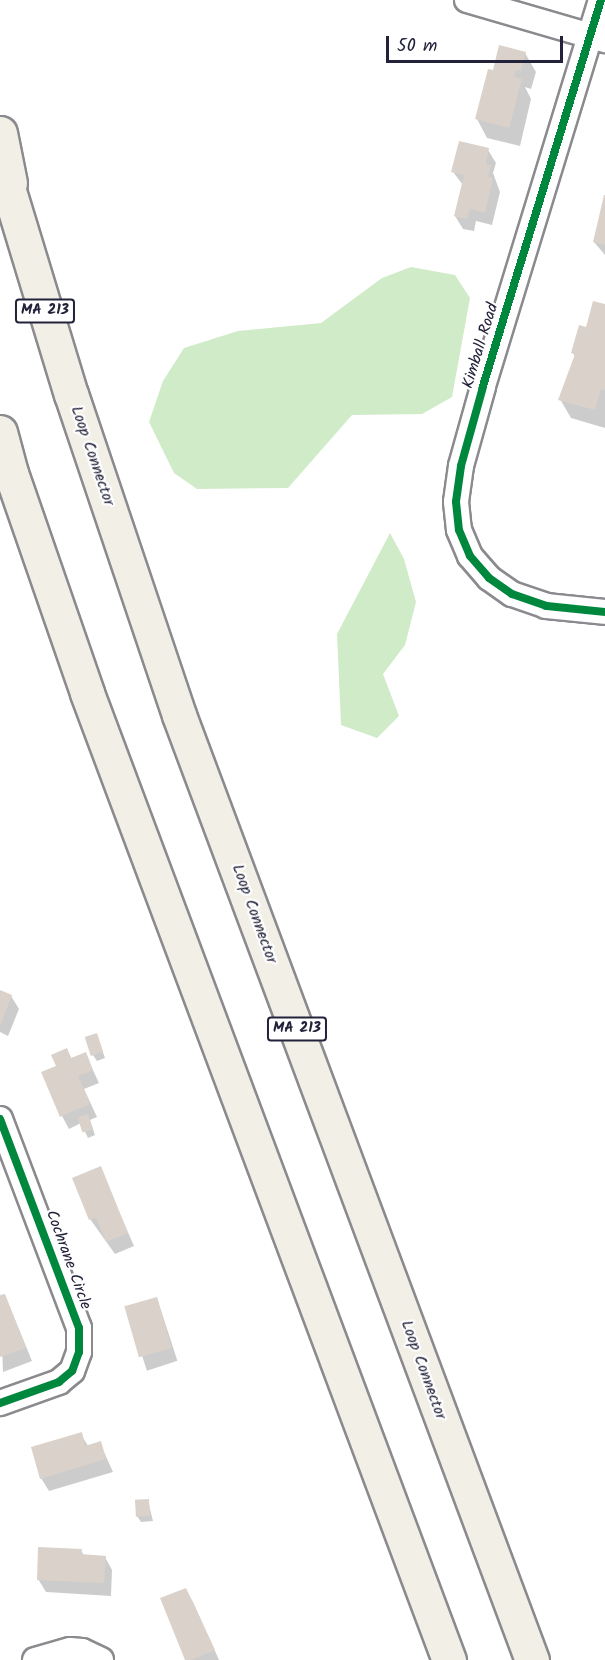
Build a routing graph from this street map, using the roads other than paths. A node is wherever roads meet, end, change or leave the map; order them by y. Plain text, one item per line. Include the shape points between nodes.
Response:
1 (467, 0) edge
2 (601, 0) edge
3 (598, 38) edge
4 (0, 133) edge
5 (0, 161) edge
6 (19, 229) junction
7 (0, 432) edge
8 (605, 612) edge
9 (0, 1119) edge
10 (0, 1403) edge
11 (35, 1660) edge
12 (100, 1660) edge
13 (449, 1660) edge
14 (532, 1660) edge

1 - 3 street
2 - 3 street, Kimball Road
3 - 8 street, Kimball Road via 483,387 461,466 456,502 459,530 470,556 489,578 512,594 546,606
4 - 6 highway
5 - 6 highway, Loop Connector / MA 213
6 - 14 highway, Loop Connector / MA 213 via 179,715
7 - 13 highway via 87,693
9 - 10 street, Cochrane Circle via 79,1328 79,1352 72,1371 59,1382
11 - 12 street via 70,1650

